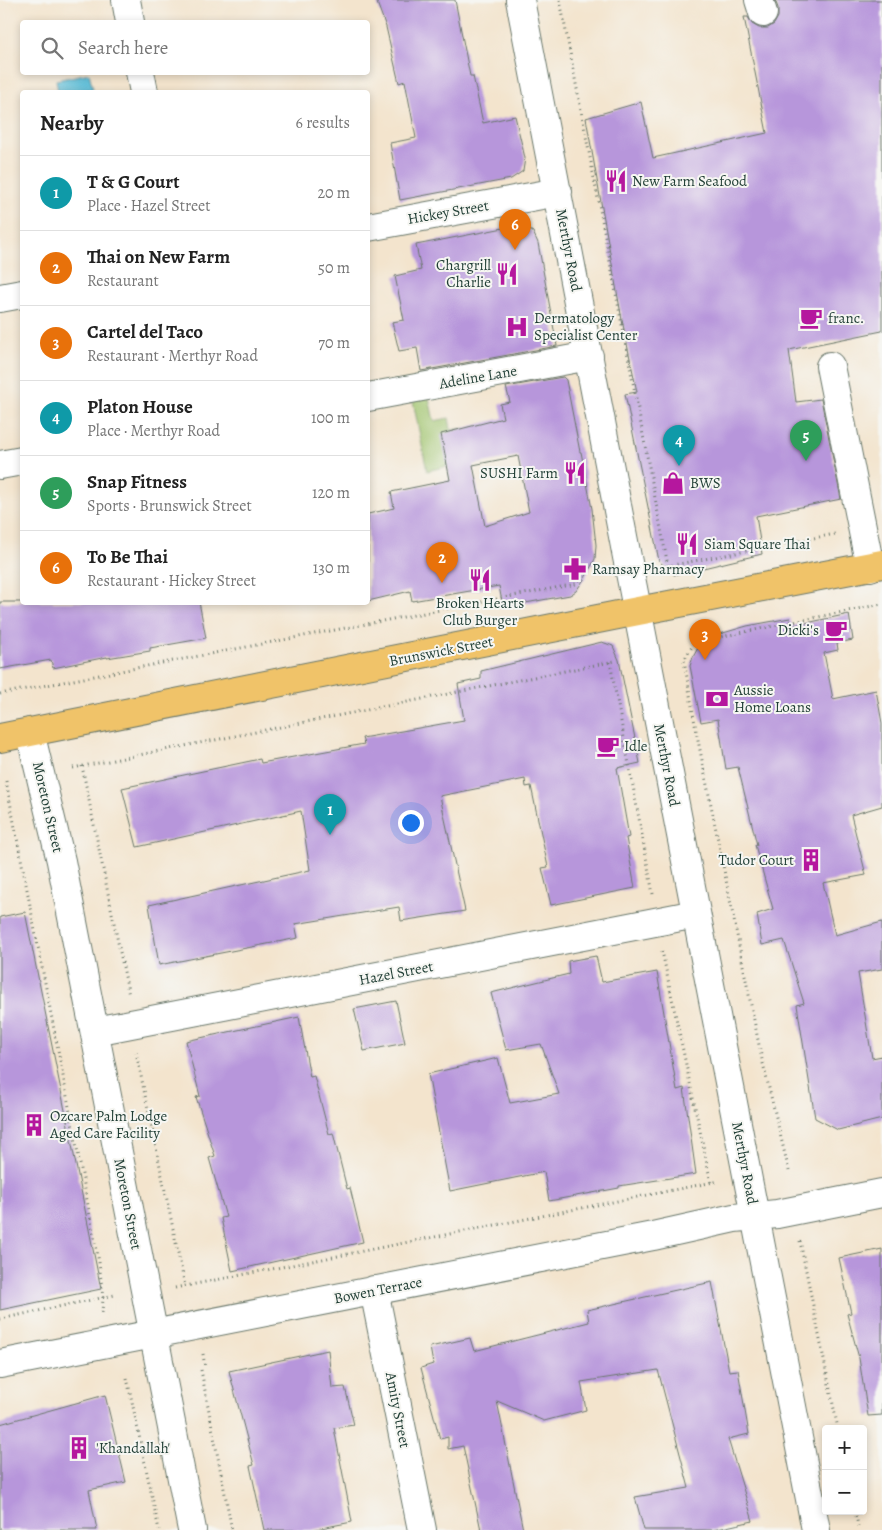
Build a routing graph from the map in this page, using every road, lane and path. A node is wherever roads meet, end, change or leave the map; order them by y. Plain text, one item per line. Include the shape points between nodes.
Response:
1 (126, 0) edge
2 (520, 0) edge
3 (560, 0) edge
4 (130, 20) edge
5 (141, 75) edge
6 (144, 90) edge
7 (558, 192) junction
8 (370, 227) edge
9 (20, 294) edge
10 (0, 298) edge
11 (589, 356) junction
12 (830, 366) dead end
13 (370, 397) edge
14 (20, 461) edge
15 (0, 465) edge
16 (863, 528) junction
17 (876, 565) edge
18 (584, 574) dead end
19 (882, 604) edge
20 (638, 611) junction
21 (689, 652) junction
22 (683, 654) dead end
23 (615, 661) dead end
24 (610, 662) junction
25 (0, 694) edge
26 (30, 732) junction
27 (0, 738) edge
28 (82, 766) junction
29 (73, 768) dead end
30 (15, 779) dead end
31 (6, 781) junction
32 (0, 782) edge
33 (654, 897) dead end
34 (696, 914) junction
35 (661, 944) dead end
36 (130, 1002) dead end
37 (95, 1031) junction
38 (136, 1049) dead end
39 (789, 1171) dead end
40 (720, 1181) dead end
41 (711, 1183) junction
42 (882, 1193) edge
43 (755, 1215) junction
44 (800, 1241) dead end
45 (192, 1285) junction
46 (186, 1286) junction
47 (175, 1288) dead end
48 (374, 1290) junction
49 (194, 1291) dead end
50 (115, 1295) dead end
51 (103, 1298) junction
52 (102, 1313) dead end
53 (0, 1319) edge
54 (154, 1334) junction
55 (203, 1354) dead end
56 (0, 1364) edge
57 (127, 1378) dead end
58 (837, 1425) edge
59 (856, 1515) edge
60 (158, 1530) edge
61 (192, 1530) edge
62 (232, 1530) edge
63 (422, 1530) edge
64 (816, 1530) edge
65 (859, 1530) edge

1 - 4 street
2 - 7 street, Merthyr Road
3 - 16 path via 668,566
5 - 6 street
7 - 8 street, Hickey Street
7 - 11 street, Merthyr Road
9 - 10 street
11 - 13 street, Adeline Lane
11 - 20 street, Merthyr Road
12 - 16 street
14 - 15 street
16 - 17 street
17 - 20 main road, Brunswick Street
18 - 25 path via 576,584
19 - 21 path via 695,642
20 - 26 main road, Brunswick Street
20 - 34 street, Merthyr Road
21 - 22 path
21 - 39 path via 684,660 696,730 761,1056
23 - 24 path
24 - 28 path
24 - 33 path
26 - 27 main road, Brunswick Street
26 - 37 street, Moreton Street via 61,861
28 - 29 path
28 - 36 path
30 - 31 path
31 - 32 path
31 - 51 path
34 - 37 street, Hazel Street
34 - 43 street, Merthyr Road
35 - 41 path
37 - 54 street, Moreton Street
38 - 46 path
40 - 41 path
41 - 45 path
42 - 43 street, Bowen Terrace via 777,1214
43 - 48 street, Bowen Terrace
43 - 64 street, Merthyr Road
44 - 58 path
45 - 46 path
45 - 49 path
46 - 47 path
48 - 54 street, Bowen Terrace
48 - 63 street, Amity Street
50 - 51 path
51 - 52 path
51 - 53 path
54 - 56 street, Bowen Terrace
54 - 61 street, Moreton Street
55 - 62 path
57 - 60 path
59 - 65 path

